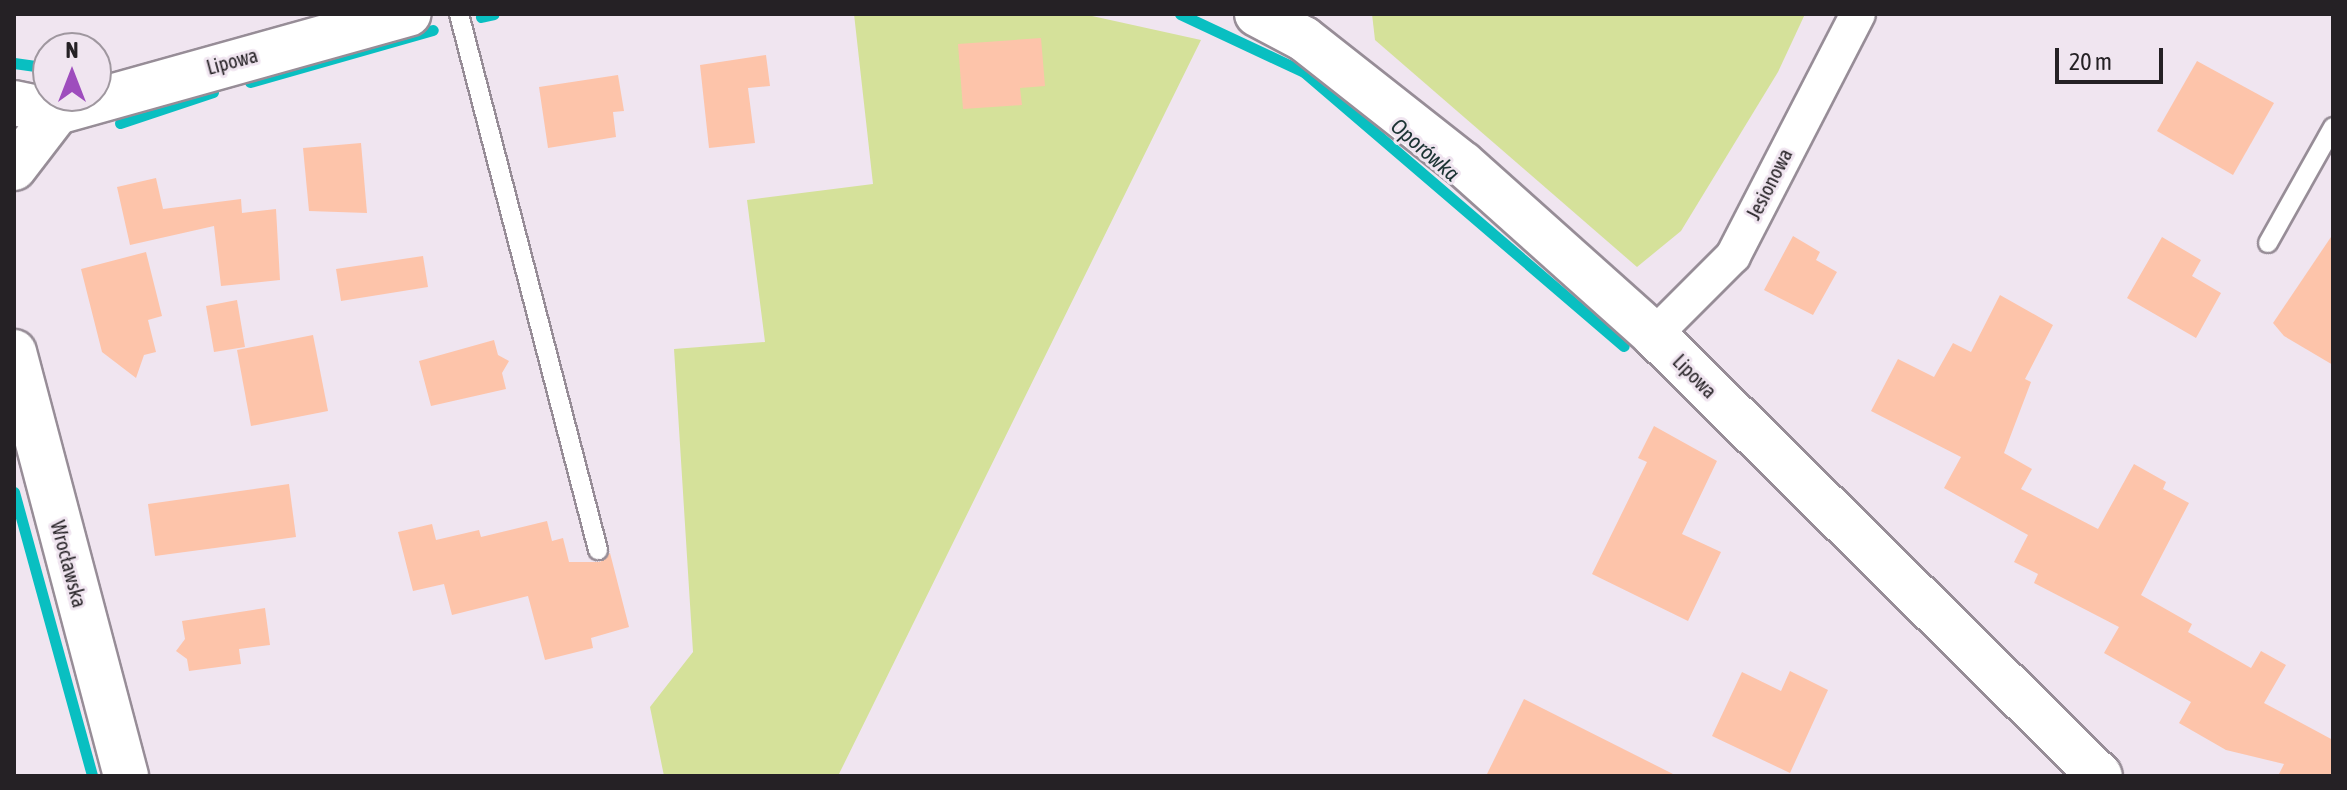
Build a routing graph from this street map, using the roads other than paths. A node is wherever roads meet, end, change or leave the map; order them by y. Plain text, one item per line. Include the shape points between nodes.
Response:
1 (409, 14) edge
2 (459, 14) edge
3 (1257, 14) edge
4 (1858, 14) edge
5 (112, 97) edge
6 (57, 112) edge
7 (2333, 127) edge
8 (14, 168) edge
9 (2268, 243) dead end
10 (1654, 335) junction
11 (14, 352) edge
12 (598, 550) dead end
13 (126, 776) edge
14 (2100, 776) edge

1 - 5 street, Lipowa
2 - 12 lane
3 - 10 street, Lipowa via 1304,39 1463,164
4 - 10 street, Jesionowa via 1733,256
6 - 8 street
7 - 9 lane
10 - 14 street, Lipowa
11 - 13 street, Wrocławska

